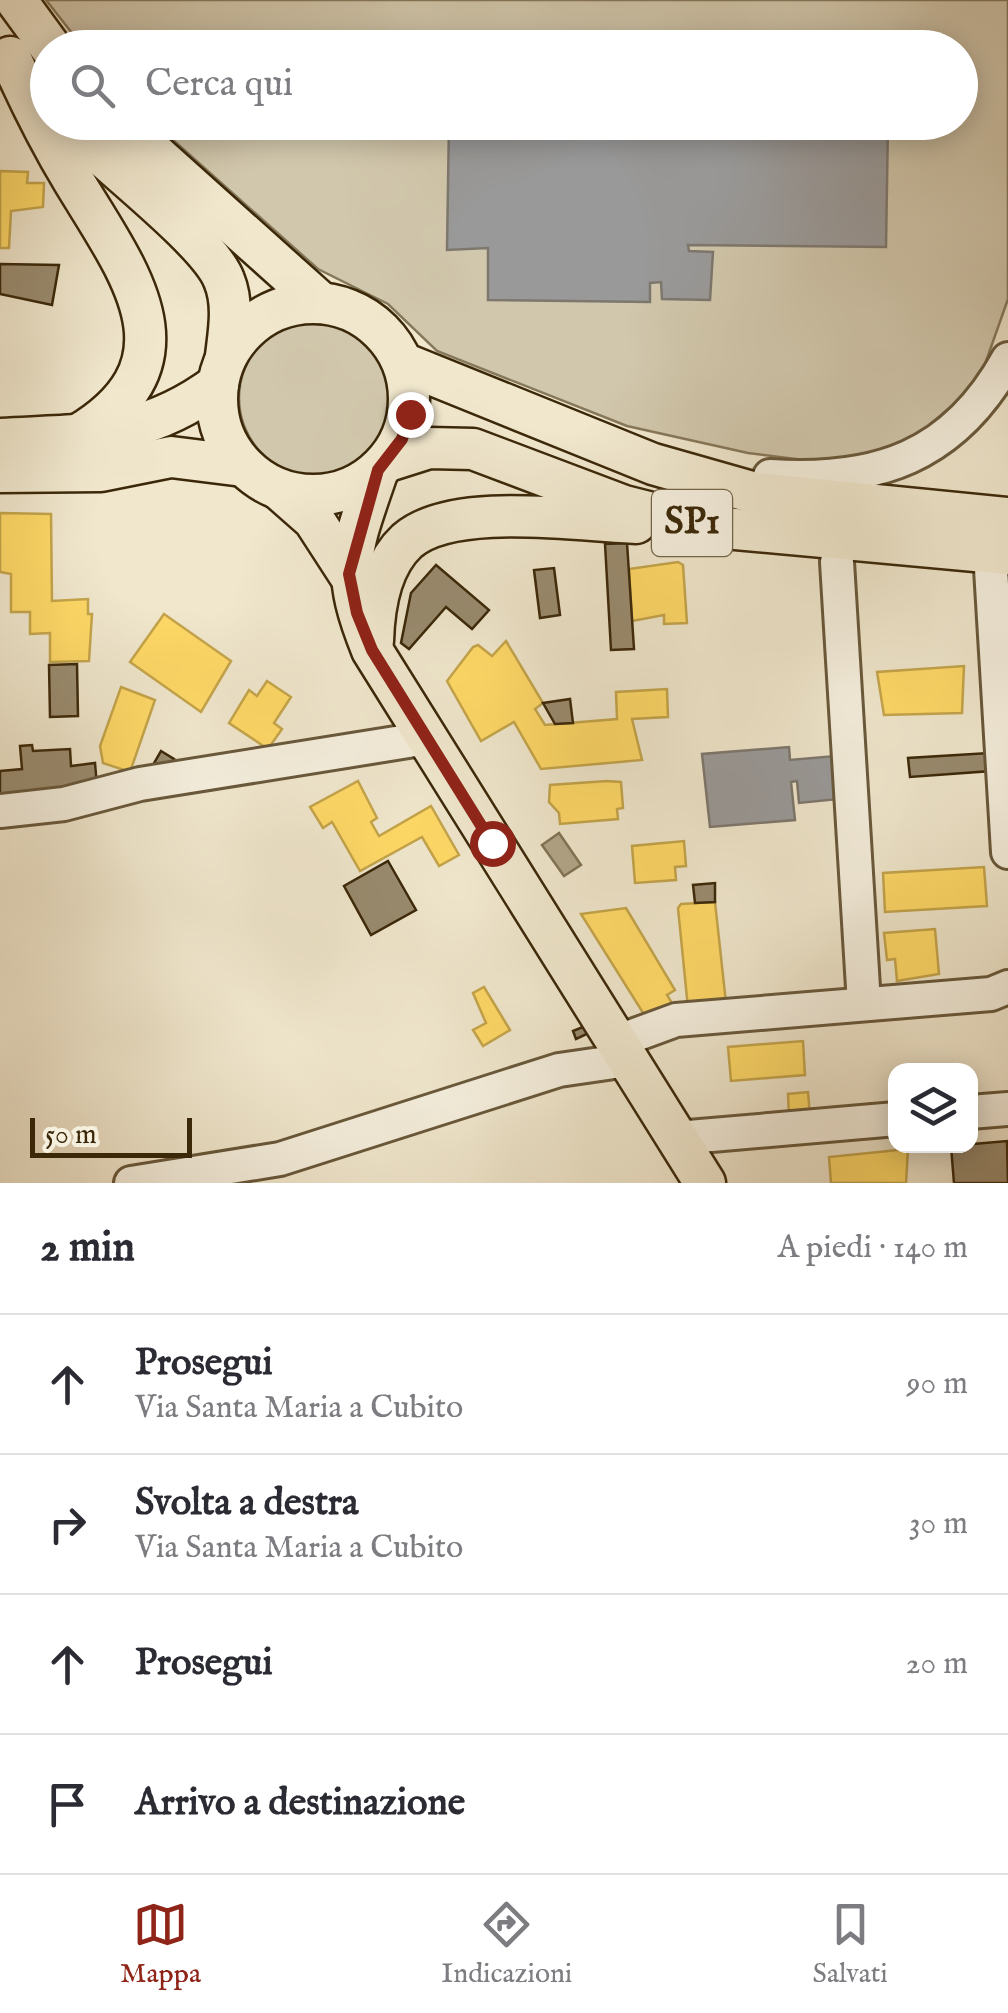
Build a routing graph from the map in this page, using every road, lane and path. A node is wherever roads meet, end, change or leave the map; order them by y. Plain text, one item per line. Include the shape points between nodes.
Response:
1 (16, 0) edge
2 (38, 30) edge
3 (5, 50) edge
4 (30, 80) edge
5 (30, 103) edge
6 (49, 140) edge
7 (86, 140) edge
8 (139, 140) edge
9 (321, 303) junction
10 (1008, 359) edge
11 (403, 362) junction
12 (222, 370) junction
13 (78, 435) junction
14 (0, 439) edge
15 (652, 464) junction
16 (383, 465) junction
17 (243, 466) junction
18 (0, 472) edge
19 (280, 490) junction
20 (703, 526) junction
21 (1002, 541) edge
22 (837, 562) dead end
23 (349, 574) junction
24 (372, 650) junction
25 (1003, 718) edge
26 (427, 738) junction
27 (0, 810) edge
28 (1008, 852) edge
29 (1008, 986) edge
30 (864, 1004) junction
31 (619, 1046) junction
32 (1008, 1108) edge
33 (978, 1111) edge
34 (888, 1119) edge
35 (677, 1138) junction
36 (132, 1183) edge
37 (705, 1183) edge

1 - 2 main road
3 - 4 main road
3 - 5 main road
6 - 13 main road via 132,276 146,319 144,362 134,386 119,406
7 - 12 main road via 203,248 224,278 231,309
8 - 9 main road
9 - 11 main road via 370,321
9 - 12 main road via 266,315 243,333
10 - 15 street via 988,394 943,437 888,468 828,480
11 - 15 main road, SP1
11 - 16 main road via 410,414
12 - 13 main road via 167,418
12 - 17 main road via 217,413
13 - 14 main road
15 - 21 main road, SP1 via 755,494
16 - 19 main road via 339,493
16 - 20 main road, SP1 via 429,448 474,450 624,506
16 - 23 main road
17 - 18 main road via 171,457 101,470
17 - 19 main road
19 - 23 main road via 314,520
20 - 21 main road, SP1
20 - 24 main road via 526,518 439,526 408,540 388,567 374,607
21 - 25 street
22 - 30 street
23 - 24 main road
24 - 26 main road
25 - 28 street
26 - 27 street
26 - 31 main road
29 - 30 street via 991,994
30 - 31 street via 676,1020
31 - 35 main road
31 - 36 street via 280,1159
32 - 33 street
34 - 35 street
35 - 37 main road

